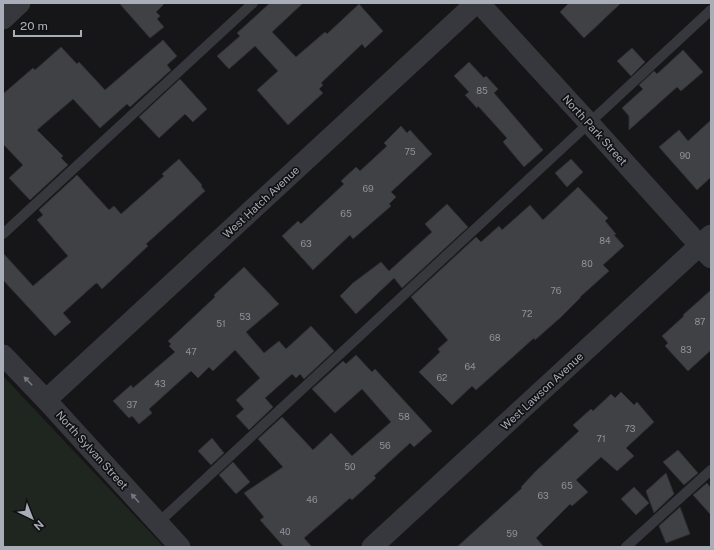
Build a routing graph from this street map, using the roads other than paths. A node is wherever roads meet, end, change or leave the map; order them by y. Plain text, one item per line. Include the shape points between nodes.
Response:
1 (20, 3) edge
2 (253, 3) edge
3 (477, 3) edge
4 (711, 10) edge
5 (3, 19) edge
6 (589, 123) junction
7 (3, 234) edge
8 (707, 246) edge
9 (3, 355) edge
10 (46, 400) junction
11 (711, 470) edge
12 (158, 523) junction
13 (180, 547) edge
14 (372, 547) edge
15 (626, 547) edge

1 - 5 street
2 - 7 lane
3 - 6 street, North Park Street
3 - 10 street, West Hatch Avenue
4 - 6 lane
6 - 8 street, North Park Street
6 - 12 lane
8 - 14 street, West Lawson Avenue
10 -> 9 street, North Sylvan Street
12 -> 10 street, North Sylvan Street
11 - 15 lane
12 - 13 street, North Sylvan Street

